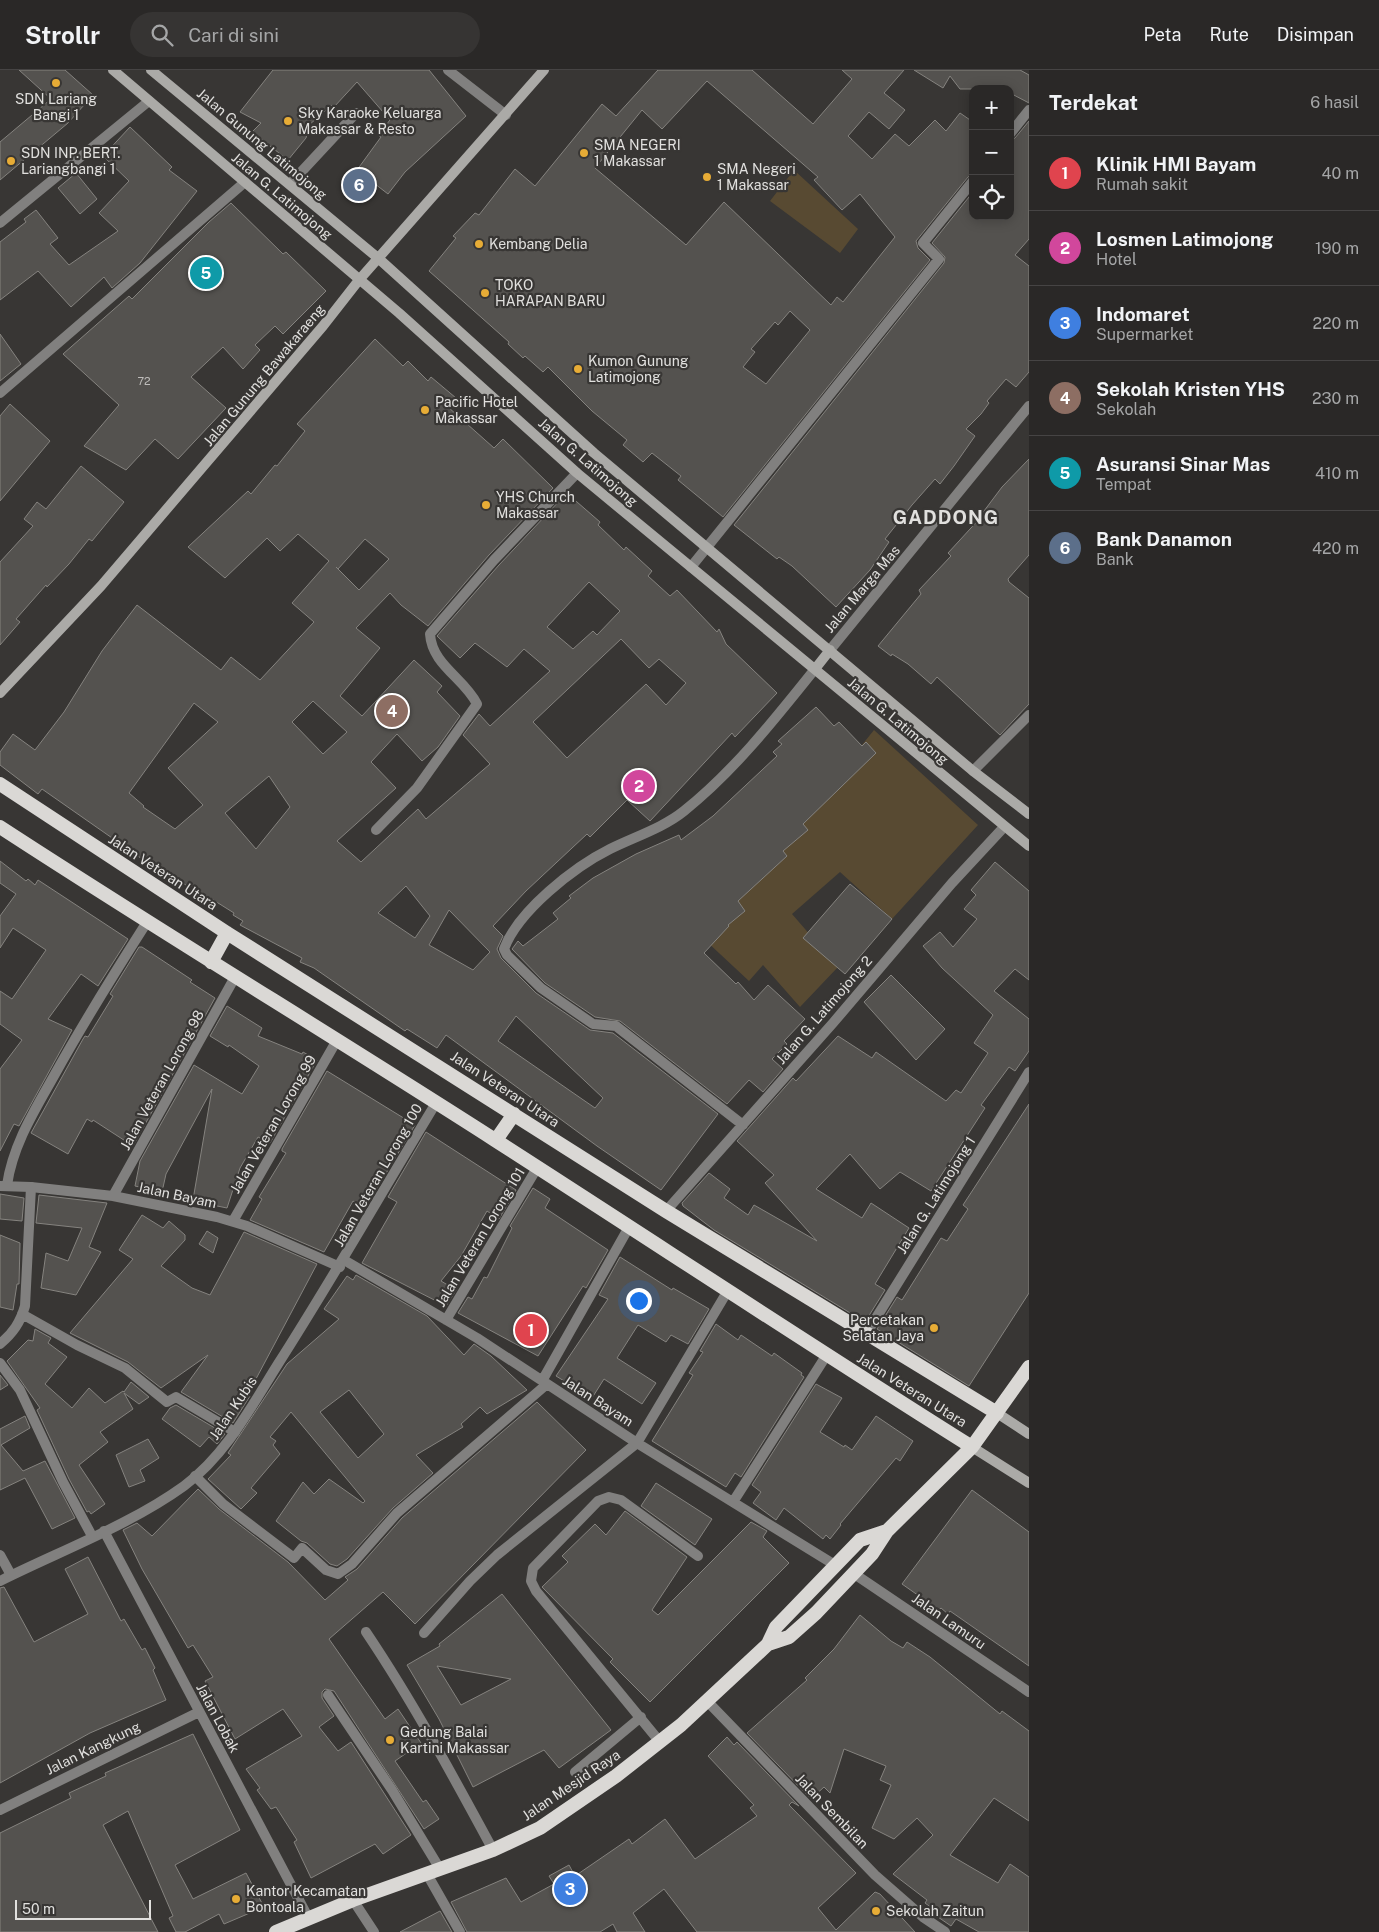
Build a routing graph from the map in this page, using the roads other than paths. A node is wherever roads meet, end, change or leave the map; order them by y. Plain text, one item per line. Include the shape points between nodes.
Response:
1 (113, 70) edge
2 (151, 70) edge
3 (448, 70) edge
4 (544, 70) edge
5 (149, 101) junction
6 (1029, 110) edge
7 (356, 113) dead end
8 (506, 115) junction
9 (1013, 130) edge
10 (245, 182) junction
11 (290, 184) junction
12 (969, 186) edge
13 (0, 223) edge
14 (378, 258) junction
15 (359, 280) junction
16 (0, 393) edge
17 (1029, 406) edge
18 (577, 473) junction
19 (707, 547) junction
20 (691, 567) junction
21 (830, 650) junction
22 (815, 668) junction
23 (0, 693) edge
24 (1029, 715) edge
25 (973, 771) junction
26 (0, 784) edge
27 (1029, 814) edge
28 (1004, 826) junction
29 (0, 827) edge
30 (376, 830) dead end
31 (1029, 846) edge
32 (147, 922) junction
33 (227, 933) junction
34 (210, 962) junction
35 (235, 977) junction
36 (337, 1040) junction
37 (1029, 1072) edge
38 (436, 1103) junction
39 (514, 1114) junction
40 (742, 1125) junction
41 (496, 1140) junction
42 (537, 1168) junction
43 (4, 1185) edge
44 (32, 1187) junction
45 (113, 1196) junction
46 (666, 1212) junction
47 (233, 1222) junction
48 (629, 1227) junction
49 (342, 1264) junction
50 (727, 1292) junction
51 (22, 1314) junction
52 (446, 1320) junction
53 (866, 1334) junction
54 (0, 1344) edge
55 (826, 1356) junction
56 (0, 1363) edge
57 (1029, 1367) edge
58 (545, 1382) junction
59 (997, 1413) junction
60 (235, 1432) junction
61 (1029, 1434) edge
62 (637, 1443) junction
63 (972, 1447) junction
64 (195, 1476) junction
65 (1029, 1484) edge
66 (733, 1502) junction
67 (104, 1531) junction
68 (887, 1531) junction
69 (92, 1536) junction
70 (0, 1555) edge
71 (698, 1556) dead end
72 (836, 1565) junction
73 (853, 1573) junction
74 (11, 1575) junction
75 (0, 1581) edge
76 (366, 1632) dead end
77 (424, 1633) dead end
78 (768, 1644) junction
79 (1029, 1692) edge
80 (328, 1696) dead end
81 (707, 1701) junction
82 (199, 1712) junction
83 (641, 1717) junction
84 (660, 1742) junction
85 (575, 1772) dead end
86 (0, 1810) edge
87 (492, 1850) junction
88 (434, 1871) junction
89 (353, 1900) junction
90 (308, 1917) junction
91 (276, 1932) edge
92 (374, 1932) edge
93 (460, 1932) edge
94 (945, 1932) edge

1 - 5 main road, Jalan G. Latimojong
2 - 11 main road, Jalan Gunung Latimojong
3 - 8 street
4 - 8 main road, Jalan Gunung Bawakaraeng
5 - 10 main road, Jalan G. Latimojong
5 - 13 street
6 - 9 street
7 - 11 street
8 - 14 main road, Jalan Gunung Bawakaraeng
10 - 15 main road, Jalan G. Latimojong
10 - 16 street
11 - 14 main road, Jalan Gunung Latimojong
12 - 19 street via 923,243 939,259
14 - 15 main road, Jalan Gunung Bawakaraeng
14 - 19 main road, Jalan G. Latimojong via 594,453
15 - 18 main road, Jalan G. Latimojong
15 - 23 main road, Jalan Gunung Bawakaraeng via 101,586
17 - 21 street, Jalan Marga Mas
18 - 20 main road, Jalan G. Latimojong
18 - 30 street via 494,560 430,634 433,651 477,704 417,788
19 - 20 street
19 - 21 main road, Jalan G. Latimojong
20 - 22 main road, Jalan G. Latimojong
21 - 22 main road
21 - 25 main road, Jalan G. Latimojong
22 - 28 main road, Jalan G. Latimojong
22 - 40 street via 773,722 698,799 668,821 577,869 534,906 508,937 504,949 541,988 593,1024 616,1026
24 - 25 street
25 - 27 main road, Jalan G. Latimojong
26 - 33 highway, Jalan Veteran Utara
28 - 31 main road, Jalan G. Latimojong
28 - 40 street, Jalan G. Latimojong 2
29 - 32 highway, Jalan Veteran Utara
32 - 34 highway, Jalan Veteran Utara
32 - 43 street via 19,1138
33 - 34 highway
33 - 39 highway, Jalan Veteran Utara
34 - 35 highway, Jalan Veteran Utara
35 - 36 highway, Jalan Veteran Utara
35 - 45 street, Jalan Veteran Lorong 98
36 - 38 highway, Jalan Veteran Utara
36 - 47 street, Jalan Veteran Lorong 99
37 - 53 street, Jalan G. Latimojong 1
38 - 41 highway, Jalan Veteran Utara
38 - 49 street, Jalan Veteran Lorong 100
39 - 41 highway
39 - 46 highway, Jalan Veteran Utara
40 - 46 street, Jalan G. Latimojong 2
41 - 42 highway, Jalan Veteran Utara
42 - 48 highway, Jalan Veteran Utara
42 - 52 street, Jalan Veteran Lorong 101
43 - 44 street, Jalan Bayam
44 - 45 street, Jalan Bayam
44 - 51 street
45 - 47 street, Jalan Bayam
46 - 53 highway, Jalan Veteran Utara
47 - 49 street, Jalan Bayam
48 - 50 highway, Jalan Veteran Utara
48 - 58 street
49 - 52 street, Jalan Bayam
49 - 60 street, Jalan Kubis
50 - 55 highway, Jalan Veteran Utara
50 - 62 street
51 - 54 street via 10,1335
51 - 60 street via 125,1368 167,1402 176,1397
52 - 58 street, Jalan Bayam
53 - 59 highway, Jalan Veteran Utara
55 - 63 highway, Jalan Veteran Utara
55 - 66 street
56 - 69 street via 20,1390
57 - 59 highway, Jalan Mesjid Raya
58 - 62 street, Jalan Bayam
58 - 64 street via 397,1513 352,1564 338,1574 326,1570 302,1548 294,1558 223,1504
59 - 61 main road
59 - 63 highway, Jalan Mesjid Raya
60 - 64 street, Jalan Kubis
62 - 66 street, Jalan Bayam
62 - 77 street via 497,1555
63 - 65 main road
63 - 68 highway, Jalan Mesjid Raya
64 - 67 street, Jalan Kubis
66 - 72 street, Jalan Bayam
67 - 69 street, Jalan Kubis
67 - 82 street, Jalan Lobak
68 - 72 highway, Jalan Mesjid Raya via 860,1540
68 - 73 highway, Jalan Mesjid Raya via 872,1554
69 - 74 street, Jalan Kubis
70 - 74 street
71 - 83 street via 621,1500 609,1497 598,1502 533,1568 531,1580 536,1591
72 - 78 highway, Jalan Mesjid Raya via 776,1627
73 - 78 highway, Jalan Mesjid Raya via 789,1637
73 - 79 street, Jalan Lamuru
74 - 75 street, Jalan Kubis
76 - 87 street via 396,1677
78 - 81 highway, Jalan Mesjid Raya
80 - 88 street via 392,1790
81 - 84 highway, Jalan Mesjid Raya
81 - 94 street, Jalan Sembilan via 875,1875
82 - 86 street, Jalan Kangkung
82 - 90 street, Jalan Lobak
83 - 84 street
83 - 85 street
84 - 87 highway, Jalan Mesjid Raya via 540,1828
87 - 88 highway, Jalan Mesjid Raya
88 - 89 highway, Jalan Mesjid Raya
88 - 93 street
89 - 90 highway, Jalan Mesjid Raya
89 - 92 street
90 - 91 highway, Jalan Mesjid Raya

